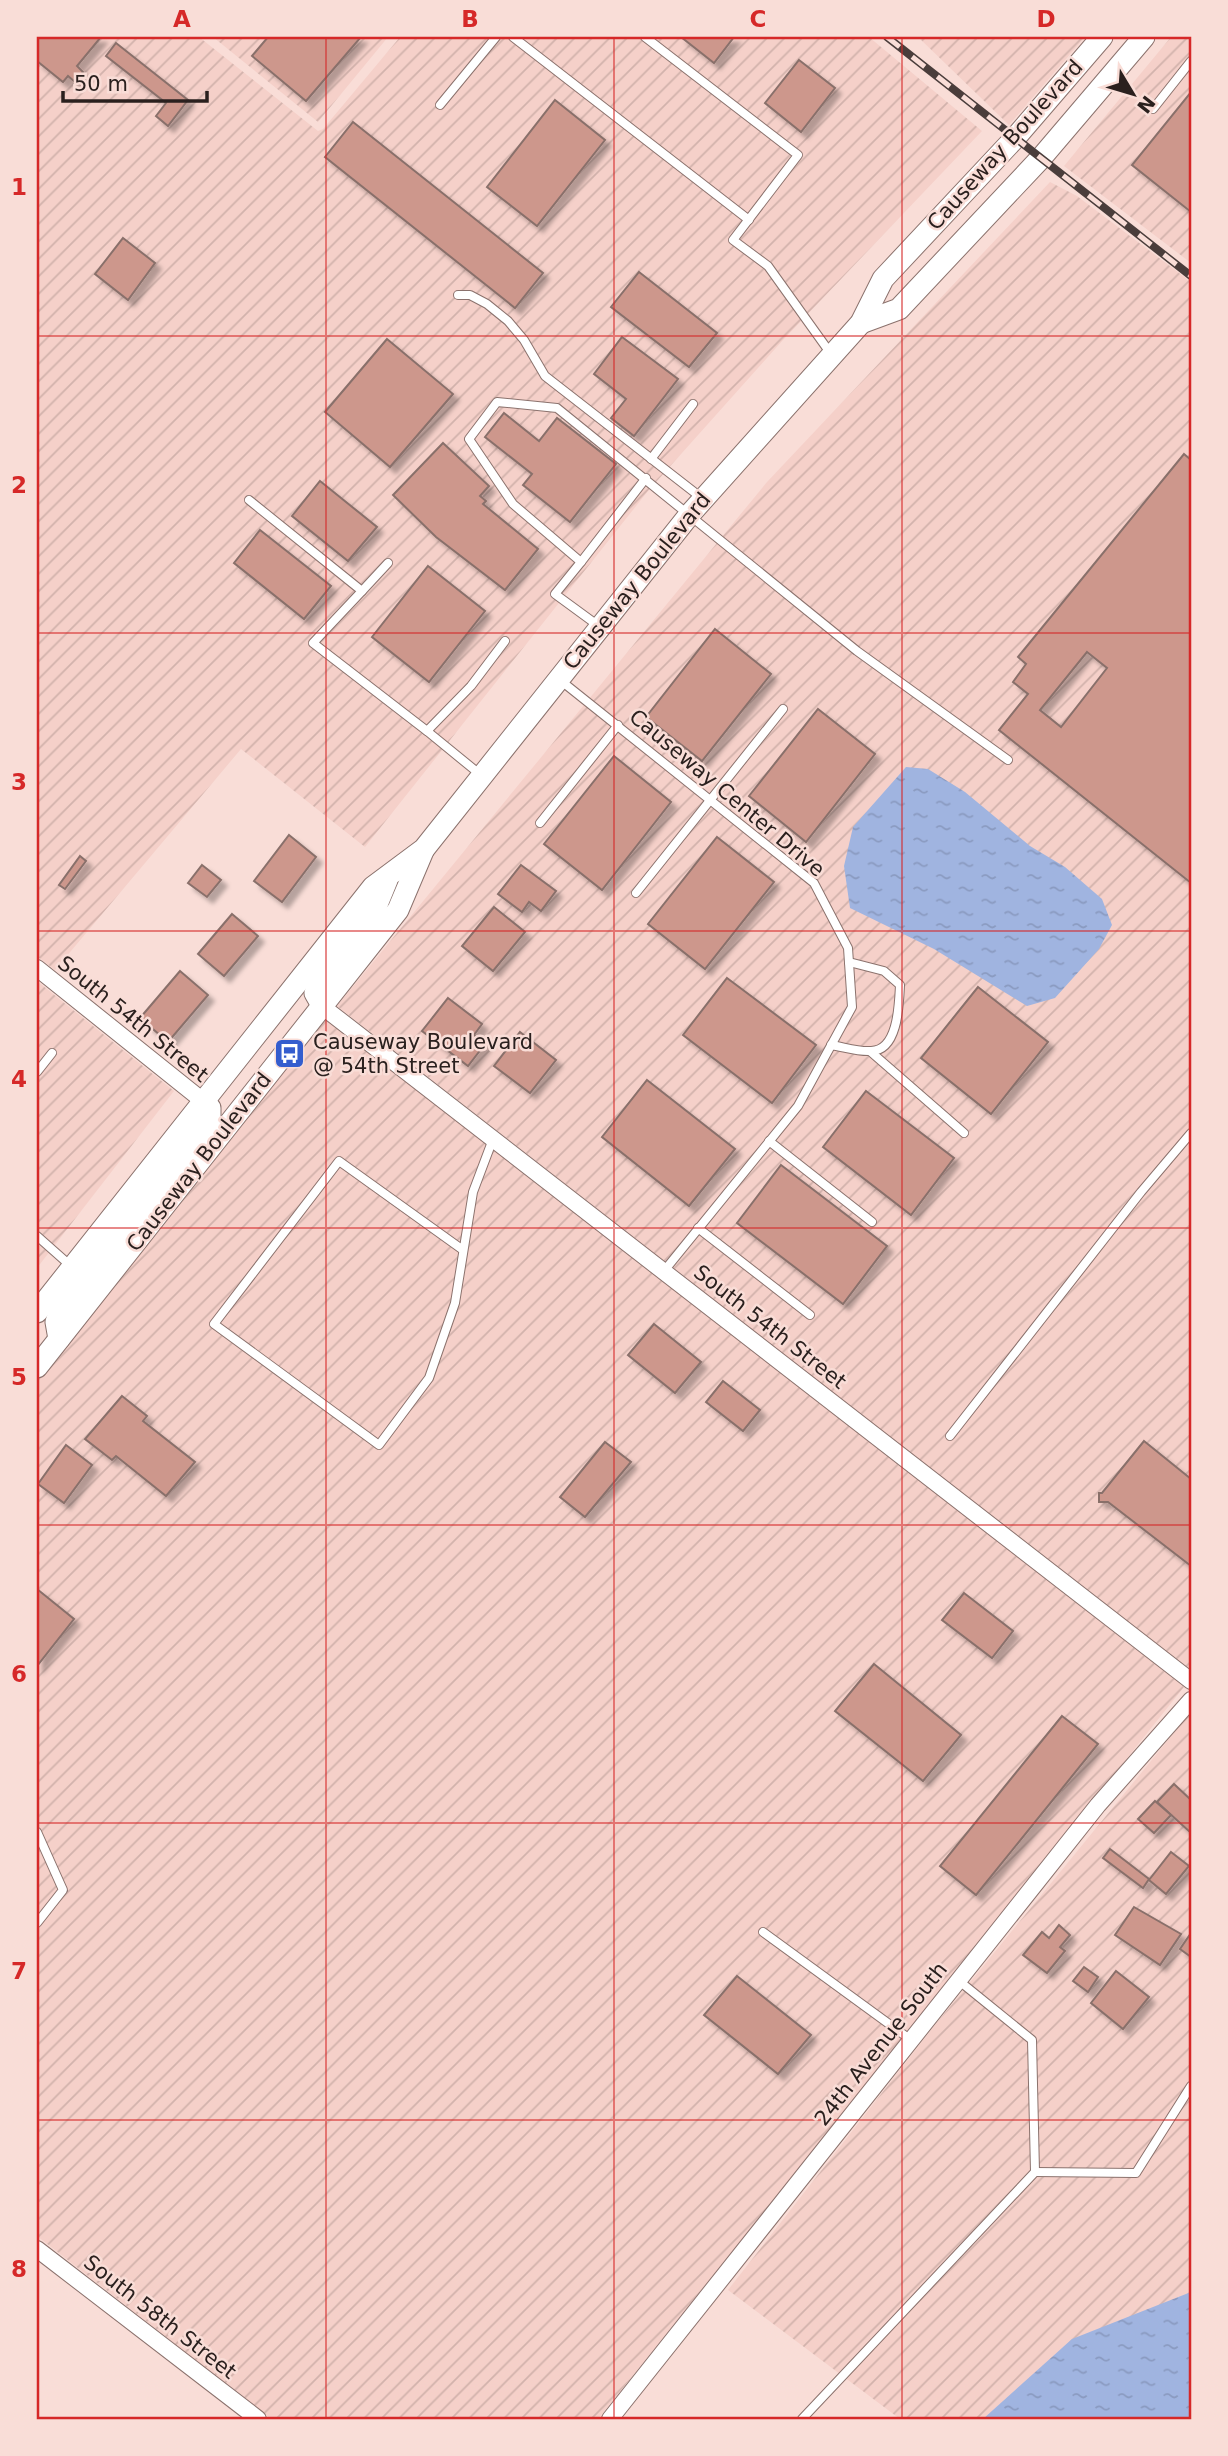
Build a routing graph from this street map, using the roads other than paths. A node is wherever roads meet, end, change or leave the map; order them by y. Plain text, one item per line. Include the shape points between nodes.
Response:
1 (496, 37) edge
2 (513, 37) edge
3 (645, 37) edge
4 (1102, 37) edge
5 (1144, 37) edge
6 (1191, 61) edge
7 (440, 105) dead end
8 (1153, 109) dead end
9 (750, 220) junction
10 (458, 295) dead end
11 (861, 323) junction
12 (831, 354) junction
13 (693, 404) dead end
14 (651, 459) junction
15 (646, 478) junction
16 (249, 500) dead end
17 (697, 507) junction
18 (581, 562) junction
19 (388, 563) dead end
20 (362, 590) junction
21 (600, 627) junction
22 (505, 640) dead end
23 (558, 679) junction
24 (783, 709) dead end
25 (618, 725) junction
26 (427, 732) junction
27 (1008, 760) dead end
28 (482, 776) junction
29 (711, 799) junction
30 (540, 823) dead end
31 (424, 849) junction
32 (389, 875) junction
33 (636, 893) dead end
34 (849, 962) junction
35 (37, 968) edge
36 (323, 1007) junction
37 (831, 1045) junction
38 (871, 1052) junction
39 (52, 1053) dead end
40 (37, 1072) edge
41 (203, 1101) junction
42 (964, 1133) dead end
43 (1191, 1133) edge
44 (493, 1139) junction
45 (769, 1141) junction
46 (872, 1222) dead end
47 (698, 1228) junction
48 (37, 1236) edge
49 (463, 1250) junction
50 (72, 1267) junction
51 (664, 1271) junction
52 (37, 1312) edge
53 (810, 1315) dead end
54 (59, 1339) junction
55 (37, 1367) edge
56 (950, 1436) dead end
57 (1191, 1681) edge
58 (1191, 1700) edge
59 (37, 1832) edge
60 (37, 1923) edge
61 (764, 1932) dead end
62 (958, 1980) junction
63 (911, 2040) junction
64 (1191, 2086) edge
65 (1035, 2172) junction
66 (37, 2249) edge
67 (258, 2419) edge
68 (610, 2419) edge
69 (802, 2419) edge

1 - 7 lane
2 - 9 lane
3 - 9 lane via 798,155
4 - 11 main road, Causeway Boulevard via 883,279
5 - 11 main road, Causeway Boulevard via 1041,158 899,309
6 - 8 lane
9 - 12 lane via 733,240 768,266
10 - 14 lane via 470,295 508,321 545,376
11 - 12 main road, Causeway Boulevard
12 - 17 main road, Causeway Boulevard
13 - 14 lane
14 - 17 lane
15 - 17 lane
15 - 18 lane
15 - 18 lane via 557,408 497,402 469,439 513,503
16 - 20 lane
17 - 21 main road, Causeway Boulevard
17 - 27 lane via 857,651
18 - 21 lane via 555,594
19 - 20 lane
20 - 26 lane via 313,643
21 - 23 main road, Causeway Boulevard
22 - 26 lane
23 - 25 lane, Causeway Center Drive
23 - 28 main road, Causeway Boulevard
24 - 29 lane
25 - 29 lane, Causeway Center Drive
25 - 30 lane
26 - 28 lane
28 - 31 main road, Causeway Boulevard
29 - 33 lane
29 - 34 lane, Causeway Center Drive via 814,883 848,948
31 - 32 main road, Causeway Boulevard
31 - 36 main road, Causeway Boulevard via 398,910
32 - 36 main road via 371,919 319,984 315,993
32 - 41 main road, Causeway Boulevard via 373,887
34 - 37 lane, Causeway Center Drive via 852,1007
34 - 38 lane via 884,971 900,985 889,1041 883,1049
35 - 41 street, South 54th Street
36 - 44 street, South 54th Street
36 - 54 main road, Causeway Boulevard
37 - 38 lane
37 - 45 lane, Causeway Center Drive via 798,1106
38 - 42 lane
39 - 40 lane
41 - 50 main road, Causeway Boulevard
41 - 54 main road via 210,1116 61,1312 56,1322
43 - 56 lane
44 - 49 lane via 473,1192
44 - 51 street, South 54th Street
45 - 46 lane
45 - 47 lane, Causeway Center Drive
47 - 51 lane, Causeway Center Drive
47 - 53 lane
48 - 50 lane
49 - 49 lane via 455,1303 429,1378 379,1445 214,1324 339,1161
50 - 52 main road, Causeway Boulevard
51 - 57 street, South 54th Street
54 - 55 main road, Causeway Boulevard
58 - 62 street, 24th Avenue South via 1098,1805
59 - 60 lane via 63,1890
61 - 63 lane
62 - 63 street, 24th Avenue South
62 - 65 lane via 1032,2040
63 - 68 street, 24th Avenue South
64 - 65 lane via 1136,2173
65 - 69 lane
66 - 67 street, South 58th Street

